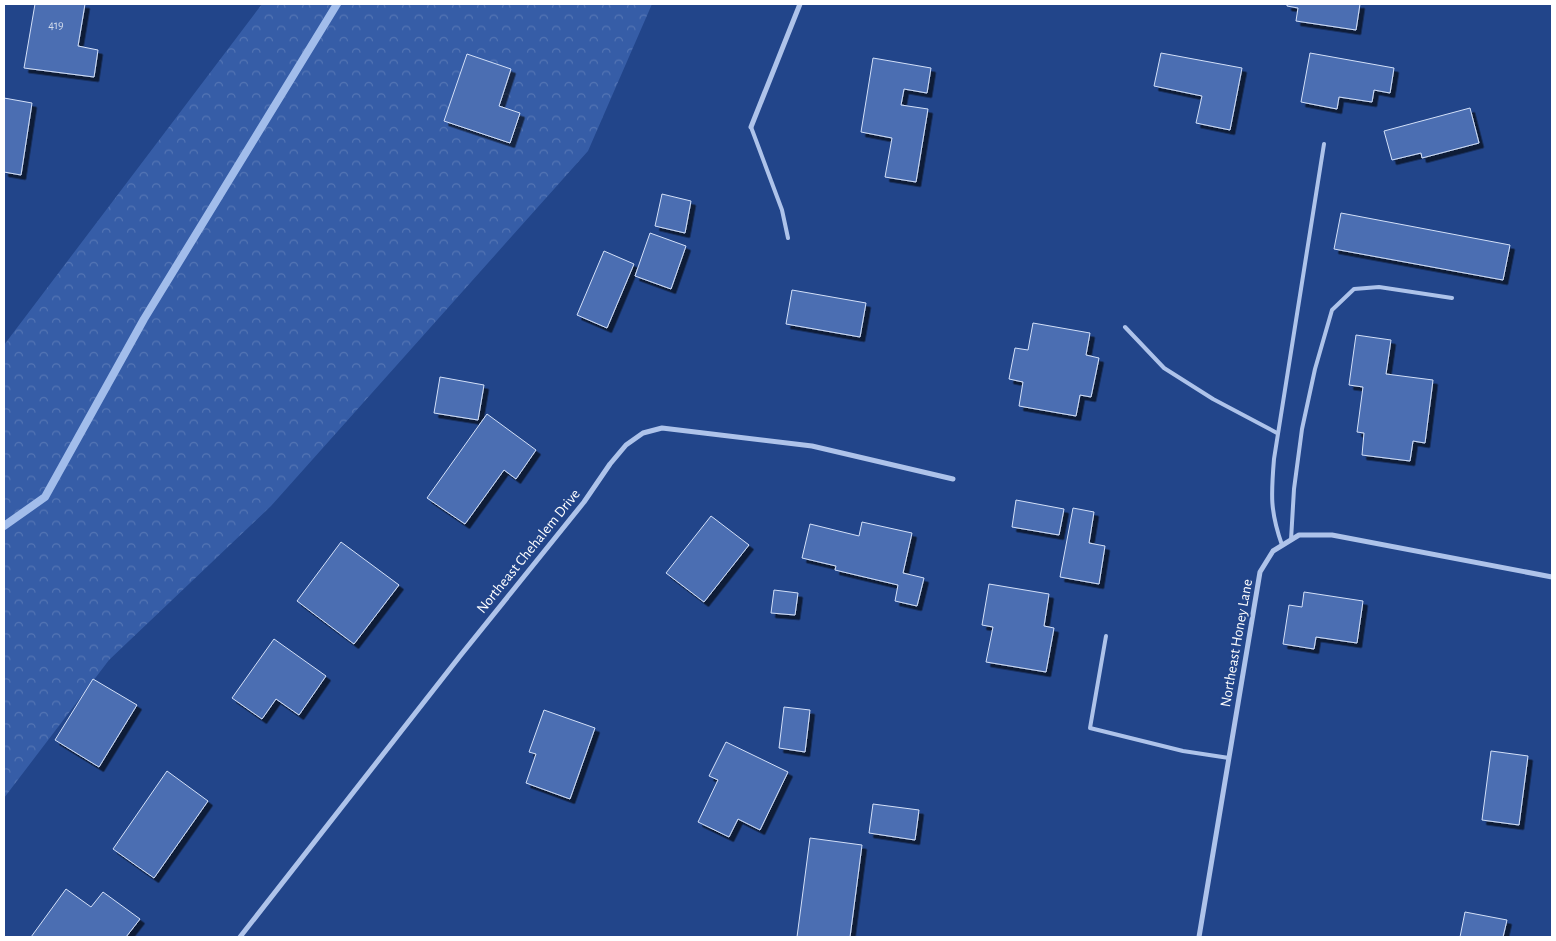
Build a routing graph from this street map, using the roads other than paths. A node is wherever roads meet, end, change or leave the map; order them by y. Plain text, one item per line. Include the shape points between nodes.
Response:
1 (800, 4) edge
2 (751, 128) joint
3 (1324, 144) dead end
4 (788, 238) dead end
5 (1452, 298) dead end
6 (1124, 327) dead end
7 (1277, 433) junction
8 (953, 480) dead end
9 (1291, 540) junction
10 (1282, 545) junction
11 (1552, 577) edge
12 (1106, 636) dead end
13 (1229, 758) junction
14 (240, 937) edge
15 (1198, 937) edge

1 - 2 street
2 - 4 lane via 782,210
3 - 7 lane
5 - 9 lane via 1379,287 1354,289 1332,310 1302,429
6 - 7 lane via 1164,368
7 - 10 lane via 1271,491 1273,519
8 - 14 street, Northeast Chehalem Drive via 812,446 662,428 643,433 626,445 610,464 584,502
9 - 10 street, Northeast Honey Lane
9 - 11 street, Northeast Honey Lane via 1299,535 1332,534
10 - 13 street, Northeast Honey Lane via 1273,551 1260,572
12 - 13 lane via 1090,728 1183,751
13 - 15 street, Northeast Honey Lane

